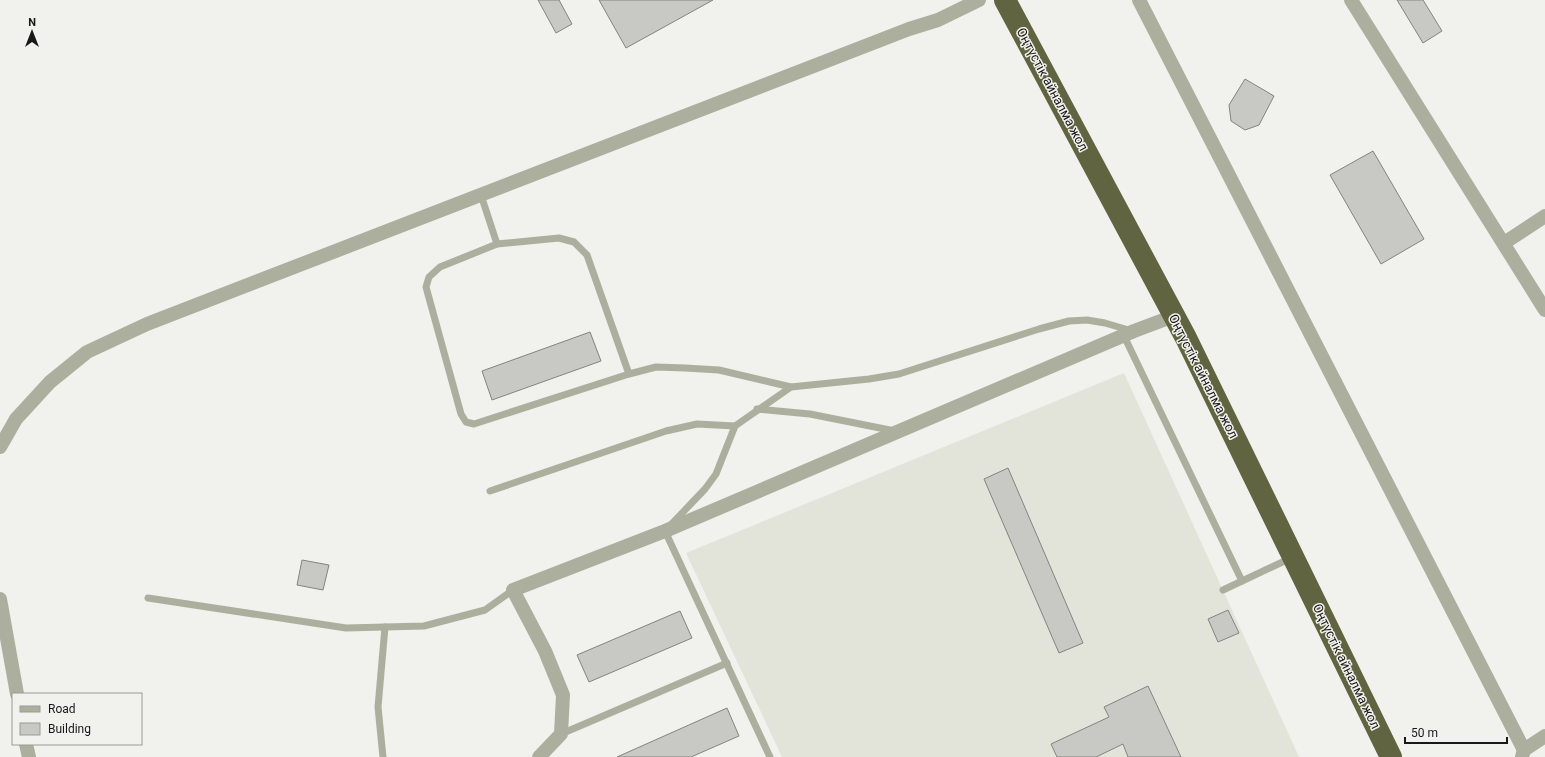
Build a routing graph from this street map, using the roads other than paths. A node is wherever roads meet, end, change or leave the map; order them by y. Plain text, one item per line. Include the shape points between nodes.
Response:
1 (979, 0) edge
2 (1005, 0) edge
3 (1139, 0) edge
4 (1350, 0) edge
5 (481, 195) junction
6 (1545, 216) edge
7 (1504, 243) junction
8 (497, 244) junction
9 (1545, 310) edge
10 (1174, 316) junction
11 (1129, 334) junction
12 (629, 374) junction
13 (791, 387) junction
14 (757, 409) junction
15 (735, 426) junction
16 (899, 431) junction
17 (0, 447) edge
18 (490, 491) dead end
19 (665, 530) junction
20 (1293, 557) junction
21 (1242, 581) junction
22 (513, 590) junction
23 (1223, 590) dead end
24 (148, 598) dead end
25 (0, 599) edge
26 (385, 627) junction
27 (727, 663) junction
28 (17, 693) edge
29 (561, 734) junction
30 (1545, 736) edge
31 (26, 745) edge
32 (1523, 753) edge
33 (540, 756) edge
34 (29, 757) edge
35 (382, 757) edge
36 (770, 757) edge
37 (1391, 757) edge

1 - 5 street via 938,20 909,28
2 - 10 highway, Оңтүстік айналма жол
3 - 32 street
4 - 7 street
5 - 8 lane
5 - 17 street via 147,324 87,352 50,382 16,419
6 - 7 street
7 - 9 street
8 - 12 lane via 559,238 574,242 587,255
8 - 12 lane via 440,267 429,277 426,287 461,414 466,422 474,424
10 - 11 street
10 - 20 highway, Оңтүстік айналма жол
11 - 13 lane via 1105,323 1069,321 899,374
11 - 16 street
11 - 21 lane
12 - 13 lane via 656,366 699,369 726,372
13 - 14 lane
14 - 15 lane
14 - 16 lane via 810,414
15 - 18 lane via 697,424 666,431
15 - 19 lane via 716,474
16 - 19 street
19 - 22 street
19 - 27 lane
20 - 21 lane
20 - 37 highway, Оңтүстік айналма жол
21 - 23 lane
22 - 26 lane via 484,610 424,626
22 - 29 street via 546,651 563,694
24 - 26 lane via 346,628
25 - 28 street
26 - 35 lane via 378,707
27 - 29 lane
27 - 36 lane
29 - 33 street
30 - 32 street
31 - 34 street

